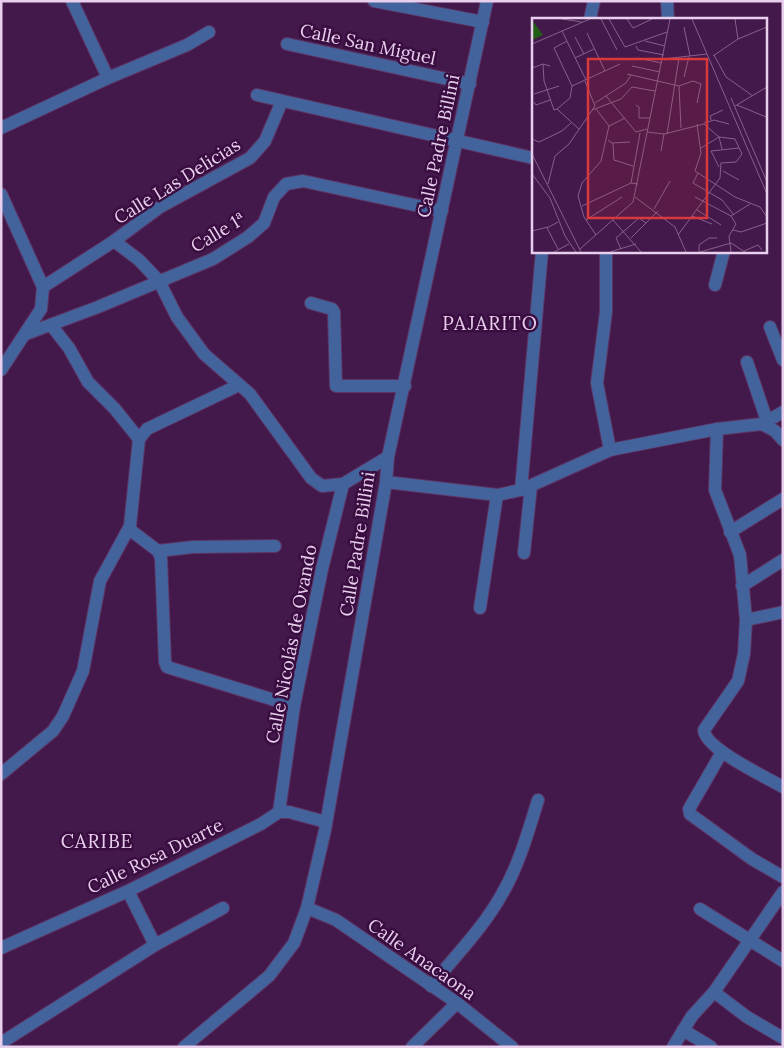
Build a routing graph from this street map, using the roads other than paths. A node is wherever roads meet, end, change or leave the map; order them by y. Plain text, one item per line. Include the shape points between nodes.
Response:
1 (72, 1) edge
2 (374, 1) edge
3 (487, 1) edge
4 (594, 1) edge
5 (667, 1) edge
6 (590, 18) edge
7 (668, 18) edge
8 (482, 22) junction
9 (209, 32) dead end
10 (287, 44) dead end
11 (108, 78) junction
12 (470, 84) junction
13 (257, 95) dead end
14 (282, 101) junction
15 (1, 128) edge
16 (457, 141) junction
17 (532, 158) edge
18 (1, 194) edge
19 (442, 211) junction
20 (114, 241) junction
21 (542, 252) edge
22 (606, 252) edge
23 (724, 252) edge
24 (159, 281) junction
25 (714, 285) dead end
26 (43, 287) junction
27 (311, 303) dead end
28 (51, 325) junction
29 (770, 327) dead end
30 (26, 334) junction
31 (783, 360) edge
32 (747, 362) dead end
33 (1, 370) edge
34 (239, 385) junction
35 (405, 386) junction
36 (783, 412) edge
37 (765, 423) junction
38 (716, 429) junction
39 (139, 439) junction
40 (783, 440) edge
41 (610, 450) junction
42 (388, 457) junction
43 (386, 482) junction
44 (343, 484) junction
45 (526, 488) junction
46 (497, 495) junction
47 (783, 499) edge
48 (129, 529) junction
49 (730, 532) junction
50 (275, 546) dead end
51 (158, 551) junction
52 (524, 553) dead end
53 (783, 560) edge
54 (742, 586) junction
55 (480, 608) dead end
56 (783, 612) edge
57 (746, 620) junction
58 (294, 706) junction
59 (722, 752) junction
60 (1, 774) edge
61 (783, 787) edge
62 (538, 800) dead end
63 (279, 812) junction
64 (326, 822) junction
65 (783, 877) edge
66 (128, 891) junction
67 (783, 892) edge
68 (223, 908) dead end
69 (307, 908) junction
70 (700, 909) dead end
71 (748, 940) junction
72 (156, 945) junction
73 (1, 948) edge
74 (783, 961) edge
75 (431, 986) junction
76 (714, 992) junction
77 (456, 1003) junction
78 (683, 1030) junction
79 (783, 1038) edge
80 (1, 1043) edge
81 (184, 1047) edge
82 (412, 1047) edge
83 (512, 1047) edge
84 (672, 1047) edge
85 (712, 1047) edge

1 - 11 street
2 - 8 street
3 - 8 street, Calle Padre Billini
4 - 6 street
5 - 7 street
8 - 12 street, Calle Padre Billini
9 - 11 street
10 - 12 street, Calle San Miguel
11 - 15 street
12 - 16 street, Calle Padre Billini
13 - 14 street
14 - 16 street
14 - 20 street, Calle Las Delicias via 265,140 250,158 160,208
16 - 17 street
16 - 19 street, Calle Padre Billini
18 - 26 street
19 - 24 street, Calle 1ª via 302,181 286,184 274,197 264,223 248,237 213,259
19 - 35 street, Calle Padre Billini
20 - 24 street
20 - 26 street, Calle Las Delicias
21 - 45 street
22 - 41 street via 606,312 597,383
23 - 25 street
24 - 28 street, Calle 1ª
24 - 34 street via 177,317 204,354
26 - 30 street via 41,309
27 - 35 street via 334,312 336,386
28 - 30 street, Calle 1ª
28 - 39 street via 69,348 88,382
29 - 31 street
30 - 33 street
32 - 37 street
34 - 39 street via 147,429
34 - 44 street via 250,394 311,478 322,486
35 - 42 street, Calle Padre Billini
36 - 37 street
37 - 38 street
37 - 40 street
38 - 41 street
38 - 49 street via 715,490
39 - 48 street
41 - 45 street
42 - 43 street, Calle Padre Billini
42 - 44 street
43 - 46 street
43 - 64 street, Calle Padre Billini
44 - 58 street, Calle Nicolás de Ovando
45 - 46 street
45 - 52 street
46 - 55 street
47 - 49 street
48 - 51 street
48 - 60 street via 100,581 83,671 62,716 53,731
49 - 54 street via 740,557
50 - 51 street via 193,547
51 - 58 street via 167,667
53 - 54 street
54 - 57 street
56 - 57 street
57 - 59 street via 738,681 704,730 706,738
58 - 63 street, Calle Nicolás de Ovando
59 - 61 street
59 - 65 street via 689,809 690,814
62 - 75 street via 516,866 502,895
63 - 64 street
63 - 66 street, Calle Rosa Duarte
64 - 69 street, Calle Padre Billini
66 - 72 street
66 - 73 street, Calle Rosa Duarte
67 - 71 street
68 - 72 street
69 - 75 street, Calle Anacaona via 336,920
69 - 81 street, Calle Padre Billini via 294,943 269,976
70 - 71 street
71 - 74 street
71 - 76 street
72 - 80 street
75 - 77 street, Calle Anacaona
76 - 78 street
76 - 79 street
77 - 82 street
77 - 83 street, Calle Anacaona
78 - 84 street
78 - 85 street

